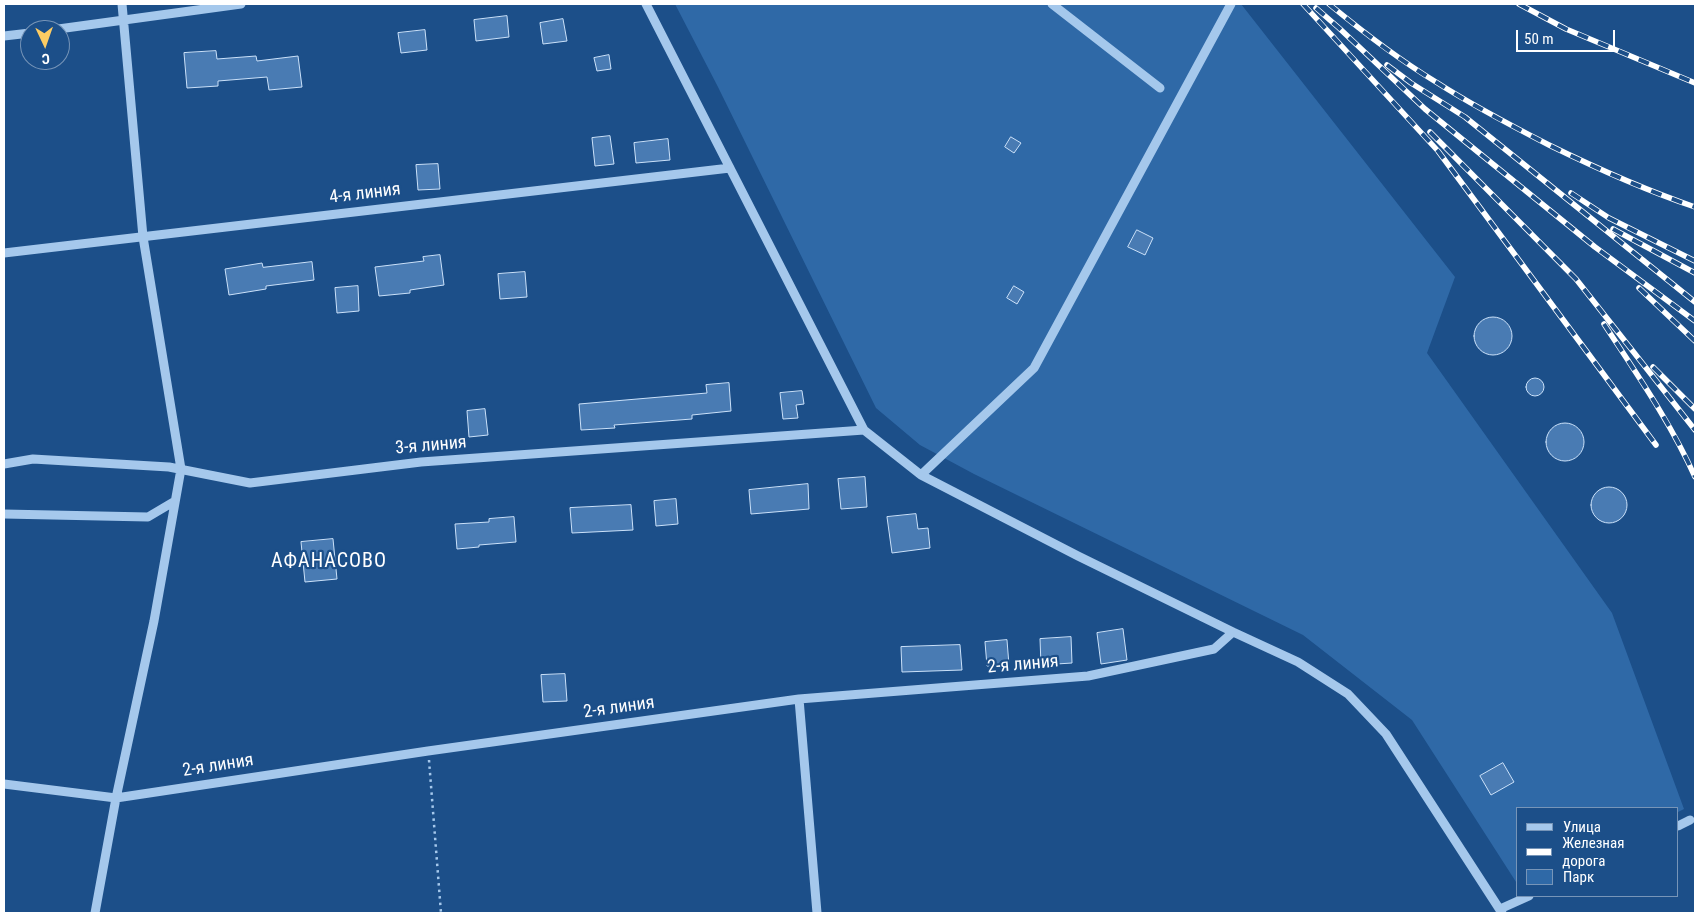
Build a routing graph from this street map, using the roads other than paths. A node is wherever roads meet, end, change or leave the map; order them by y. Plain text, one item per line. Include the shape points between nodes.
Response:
1 (122, 4) edge
2 (241, 4) edge
3 (646, 4) edge
4 (1052, 4) edge
5 (1232, 4) edge
6 (124, 20) junction
7 (70, 27) edge
8 (20, 34) edge
9 (4, 36) edge
10 (1160, 88) dead end
11 (730, 168) junction
12 (143, 237) junction
13 (4, 253) edge
14 (864, 430) junction
15 (4, 464) edge
16 (181, 469) junction
17 (921, 475) junction
18 (175, 501) junction
19 (4, 514) edge
20 (1233, 632) junction
21 (799, 699) junction
22 (4, 784) edge
23 (116, 798) junction
24 (1690, 820) dead end
25 (1679, 826) edge
26 (1526, 897) edge
27 (1501, 911) edge
28 (95, 913) edge
29 (817, 913) edge

1 - 6 street
2 - 6 street
3 - 11 street
4 - 10 street
5 - 17 street via 1034,368
6 - 7 street
6 - 12 street
8 - 9 street
11 - 12 street, 4-я линия
11 - 14 street
12 - 13 street, 4-я линия
12 - 16 street
14 - 16 street, 3-я линия via 421,462 250,483
14 - 17 street
15 - 16 street, 3-я линия via 33,459
16 - 18 street
17 - 20 street
18 - 19 street via 148,517
18 - 23 street via 154,621
20 - 21 street, 2-я линия via 1214,649 1088,676
20 - 27 street via 1298,662 1348,694 1386,734
21 - 23 street, 2-я линия
21 - 29 street
22 - 23 street, 2-я линия
23 - 28 street
24 - 25 street
26 - 27 street

